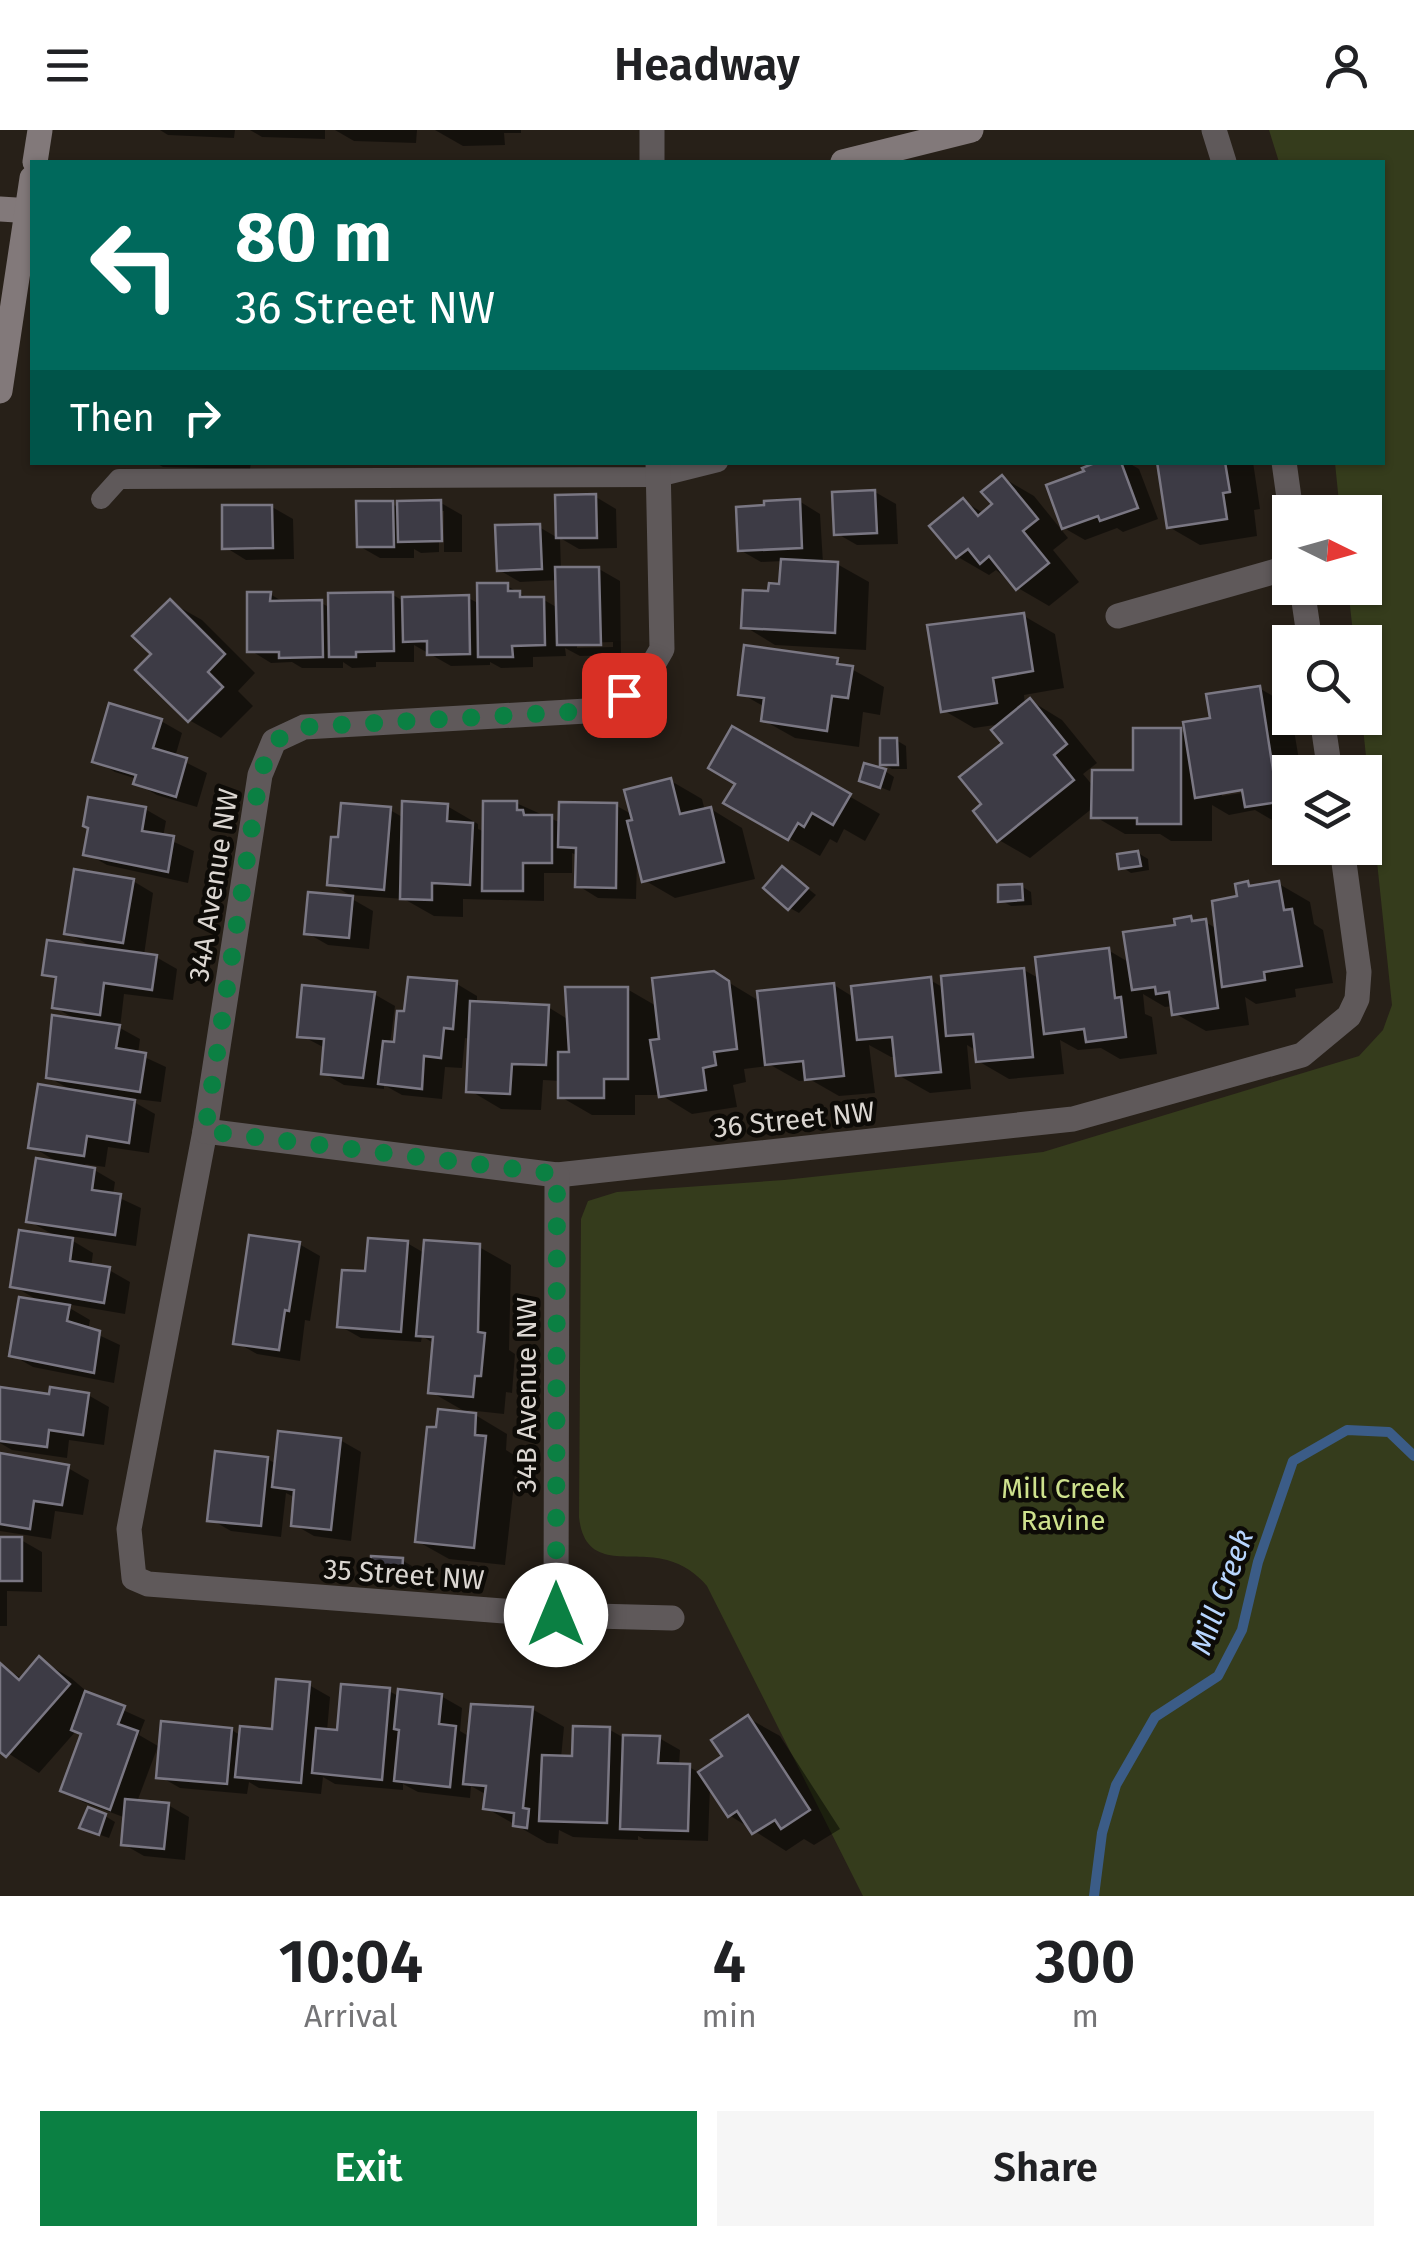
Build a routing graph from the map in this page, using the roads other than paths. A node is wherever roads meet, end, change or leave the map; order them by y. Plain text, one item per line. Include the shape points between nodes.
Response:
1 (40, 130) edge
2 (652, 130) edge
3 (971, 130) edge
4 (1214, 130) edge
5 (35, 160) edge
6 (652, 160) edge
7 (851, 160) edge
8 (1223, 160) edge
9 (0, 209) edge
10 (30, 210) edge
11 (0, 391) edge
12 (696, 465) edge
13 (1284, 465) edge
14 (658, 470) edge
15 (1289, 495) edge
16 (101, 500) dead end
17 (1272, 572) edge
18 (1118, 616) dead end
19 (1345, 865) edge
20 (205, 1131) junction
21 (557, 1174) junction
22 (134, 1578) joint
23 (556, 1615) junction
24 (672, 1618) dead end

1 - 5 main road
2 - 6 street
3 - 7 main road
4 - 8 street
9 - 10 main road
10 - 11 main road
12 - 14 lane
13 - 15 street
14 - 16 lane via 119,479
14 - 20 street, 34A Avenue NW via 662,649 644,680 604,710 304,727 274,741 260,774
17 - 18 street
19 - 21 street, 36 Street NW via 1357,999 1350,1016 1302,1055 1073,1119
20 - 21 street, 36 Street NW
20 - 22 street, 34A Avenue NW via 129,1529
21 - 23 street, 34B Avenue NW
22 - 23 street, 35 Street NW
23 - 24 street, 35 Street NW

